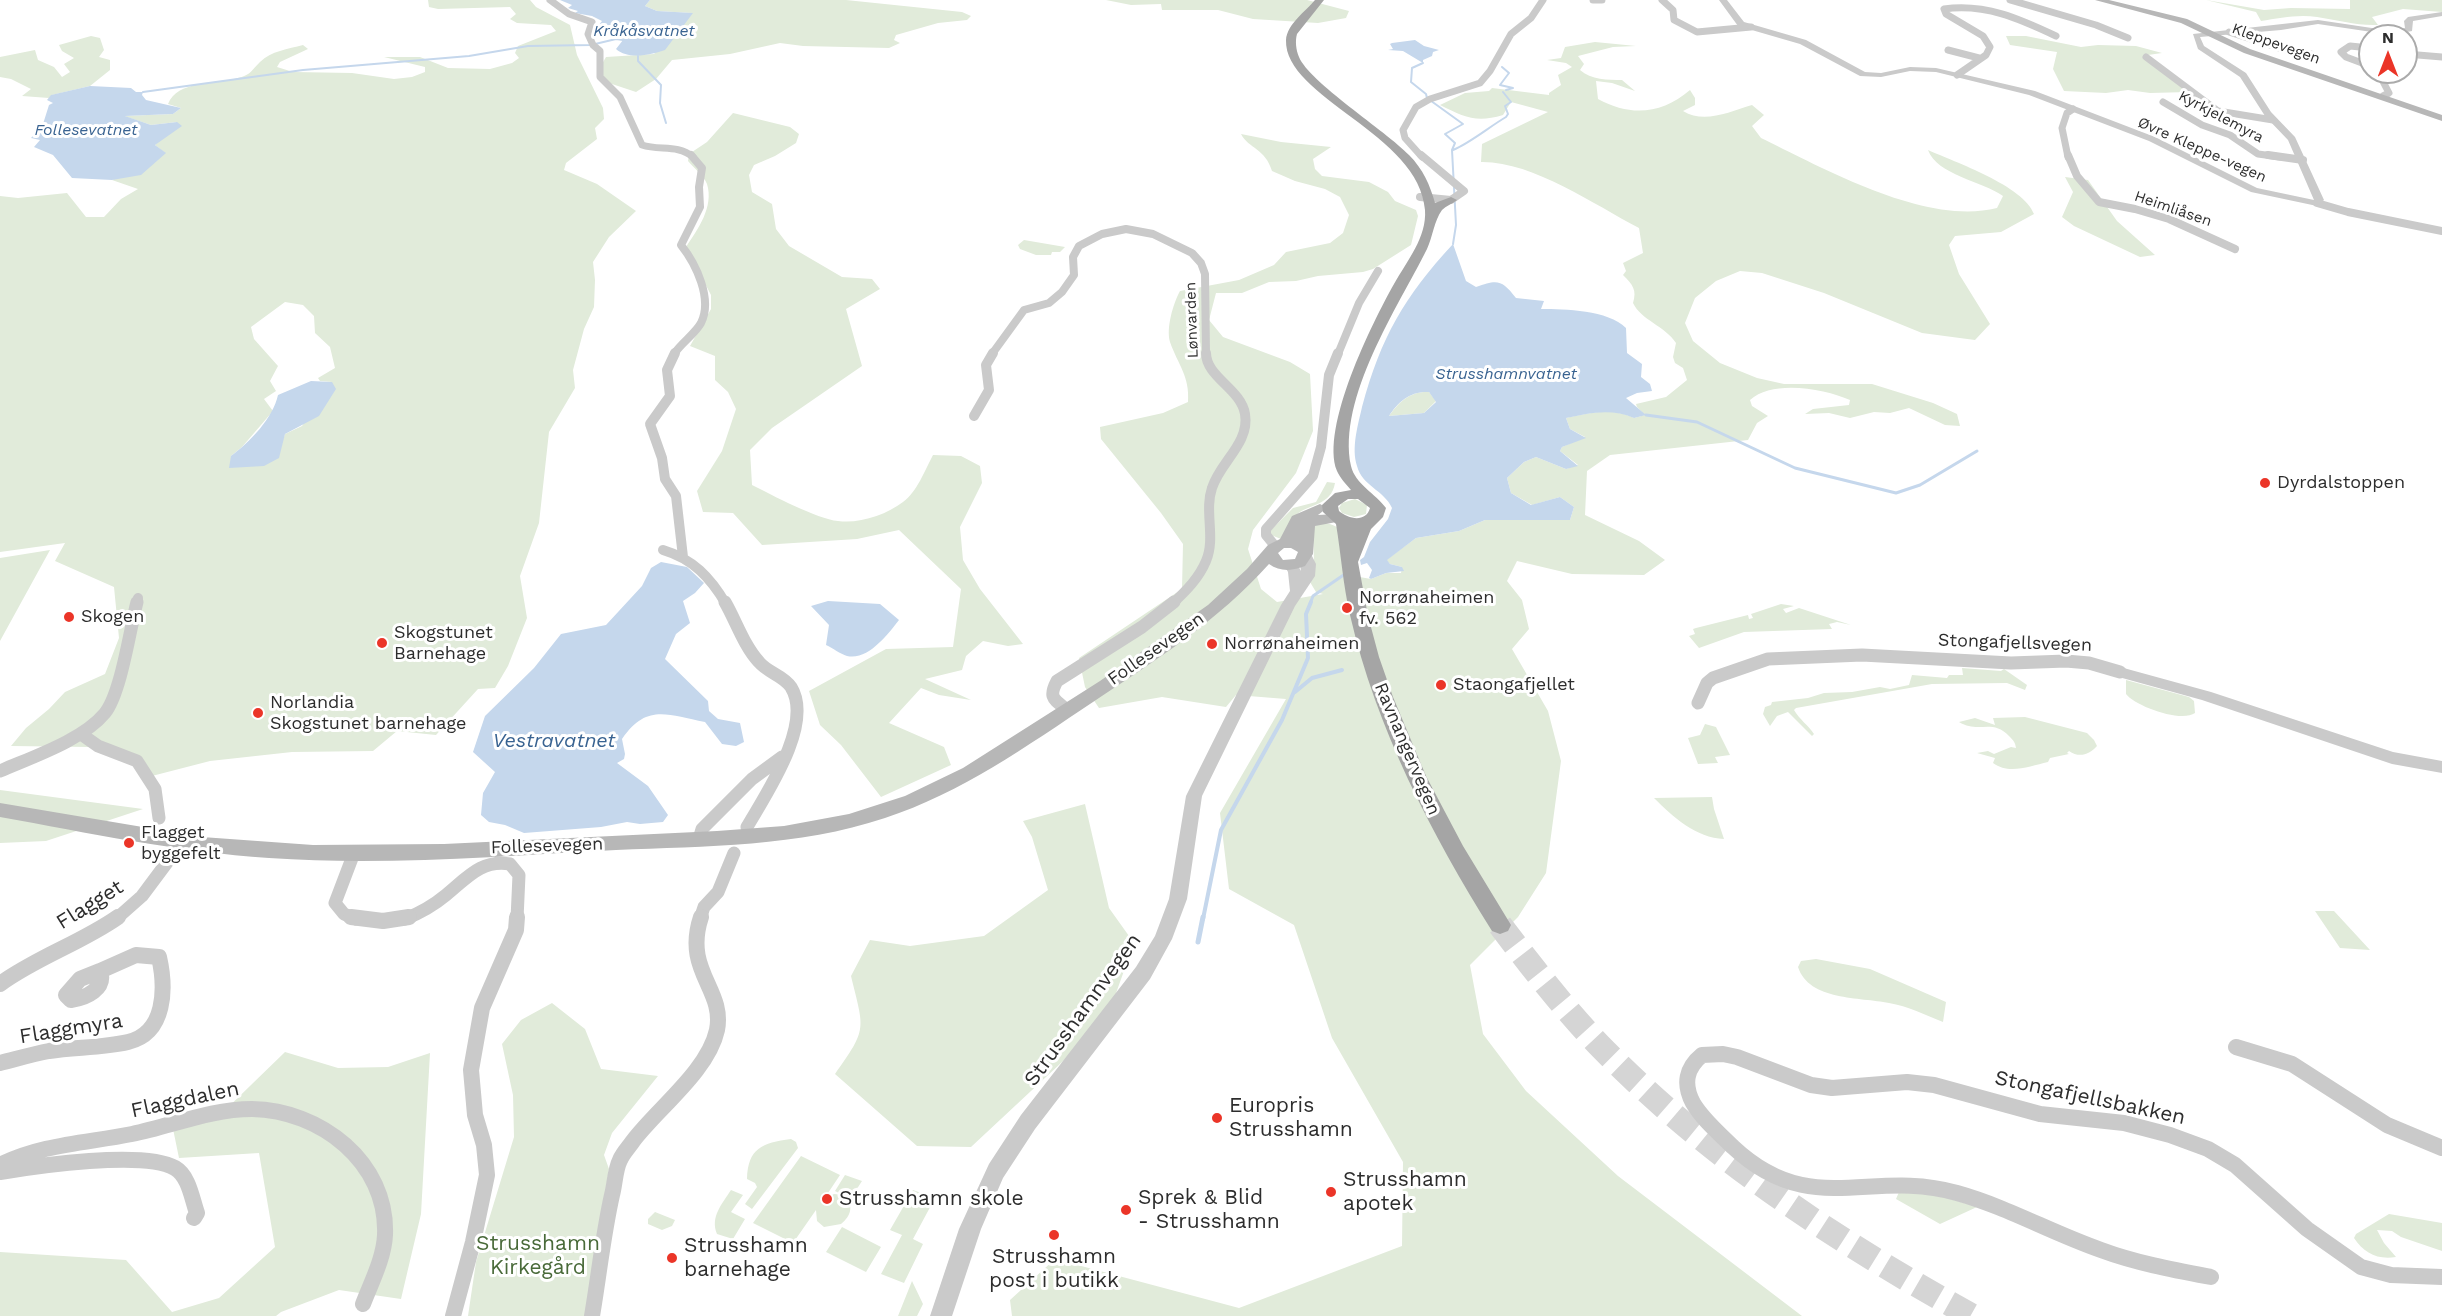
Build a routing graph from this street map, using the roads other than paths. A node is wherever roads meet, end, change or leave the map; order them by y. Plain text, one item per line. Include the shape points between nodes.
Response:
1 (550, 0) edge
2 (1320, 0) edge
3 (1543, 0) edge
4 (1593, 0) edge
5 (1602, 0) edge
6 (1662, 0) edge
7 (1723, 0) edge
8 (2010, 0) edge
9 (2099, 0) edge
10 (1960, 3) edge
11 (2442, 14) edge
12 (1751, 27) junction
13 (2229, 32) junction
14 (2211, 33) junction
15 (2056, 36) dead end
16 (2128, 38) dead end
17 (2358, 47) edge
18 (1948, 50) dead end
19 (2312, 54) dead end
20 (2418, 55) edge
21 (2146, 57) dead end
22 (2442, 57) edge
23 (1979, 58) junction
24 (2358, 62) edge
25 (1957, 75) junction
26 (2384, 84) edge
27 (2383, 96) junction
28 (2163, 102) dead end
29 (2073, 109) junction
30 (2442, 118) edge
31 (2273, 120) junction
32 (2303, 160) junction
33 (1426, 197) junction
34 (1459, 197) junction
35 (2317, 203) junction
36 (1431, 219) junction
37 (2442, 231) edge
38 (2235, 249) dead end
39 (1417, 252) junction
40 (1378, 272) dead end
41 (974, 416) dead end
42 (1344, 470) junction
43 (1366, 497) junction
44 (1338, 510) junction
45 (1367, 521) junction
46 (1277, 547) junction
47 (663, 550) dead end
48 (1305, 554) junction
49 (683, 557) junction
50 (1351, 560) junction
51 (1288, 565) junction
52 (1242, 583) junction
53 (1297, 591) junction
54 (138, 598) dead end
55 (1097, 654) joint
56 (2120, 672) joint
57 (1698, 703) dead end
58 (1067, 710) junction
59 (81, 734) junction
60 (783, 756) junction
61 (2442, 767) edge
62 (0, 771) edge
63 (0, 810) edge
64 (159, 818) dead end
65 (747, 827) dead end
66 (699, 839) junction
67 (183, 841) junction
68 (354, 853) junction
69 (734, 853) dead end
70 (1500, 925) tunnel mouth
71 (100, 970) dead end
72 (0, 984) edge
73 (2236, 1047) dead end
74 (0, 1063) edge
75 (2442, 1148) edge
76 (0, 1165) edge
77 (0, 1172) edge
78 (194, 1218) dead end
79 (2442, 1276) edge
80 (2211, 1277) dead end
81 (363, 1304) dead end
82 (453, 1316) edge
83 (592, 1316) edge
84 (941, 1316) edge

1 - 49 street via 569,14 592,22 588,34 592,45 600,51 600,77 620,97 642,145 683,149 702,168 700,207 681,245 691,258 706,296 704,317 669,362 670,396 650,424 665,479 676,496
2 - 33 main road, Ravnangervegen via 1294,31 1290,42 1292,54 1312,80 1406,157 1420,176
3 - 34 street via 1531,18 1511,34 1479,83 1430,99 1416,107 1408,118 1403,130 1405,138 1428,163 1462,187 1464,191
4 - 5 street
6 - 12 street, Øvre Kleppe-vegen via 1673,10 1674,20 1693,31
7 - 12 street, Øvre Kleppe-vegen via 1740,23
8 - 16 street
9 - 14 main road, Kleppevegen via 2175,18
10 - 15 street via 2001,12
10 - 23 street via 1943,10 1988,41 1990,50
11 - 13 street via 2411,19 2409,29 2401,32 2318,22
12 - 25 street, Øvre Kleppe-vegen via 1807,44 1863,74 1918,69
13 - 14 street
13 - 19 street
14 - 27 main road, Kleppevegen via 2247,51
14 - 31 street via 2198,35 2198,44 2213,58 2243,75
17 - 24 street via 2350,46 2341,52
18 - 23 street
20 - 22 street
21 - 31 street via 2218,111
23 - 25 street
25 - 29 street, Øvre Kleppe-vegen via 2040,95
26 - 27 street via 2389,93
27 - 30 main road, Kleppevegen
28 - 32 street, Kyrkjelemyra via 2202,125 2230,135 2258,154
29 - 35 street, Øvre Kleppe-vegen via 2152,139 2254,190
29 - 38 street, Heimliåsen via 2065,116 2062,132 2076,174 2099,202 2169,220
31 - 32 street via 2292,139
32 - 35 street
33 - 34 street
33 - 36 main road, Ravnangervegen
33 - 39 main road, Ravnangervegen
34 - 36 main road via 1439,206
35 - 37 street, Øvre Kleppe-vegen
36 - 39 main road, Ravnangervegen
39 - 42 main road, Ravnangervegen via 1377,327 1355,385 1344,433
40 - 46 street via 1359,303 1329,375 1321,447 1313,476 1266,529 1266,536
41 - 55 street, Lønvarden via 989,390 990,357 1024,310 1049,303 1062,292 1074,275 1074,257 1079,246 1115,230 1135,230 1172,242 1198,258 1205,274 1206,358 1244,410 1240,441 1210,489 1210,549 1191,588 1148,622
42 - 43 main road
42 - 44 main road, Ravnangervegen
43 - 44 main road via 1355,495
43 - 45 main road via 1378,508 1377,514
44 - 45 main road
44 - 46 main road, Follesevegen via 1299,517 1293,532
44 - 48 main road via 1309,523
44 - 50 main road, Ravnangervegen
45 - 50 main road
46 - 48 main road via 1299,545
46 - 51 main road via 1272,559
46 - 52 main road, Follesevegen
47 - 49 street
48 - 51 main road, Follesevegen via 1300,563
48 - 53 street, Strusshamnvegen via 1308,576
49 - 60 street via 699,567 718,588 759,664 792,686 798,725
50 - 70 main road, Ravnangervegen via 1359,616 1394,726 1441,827
51 - 52 main road, Follesevegen via 1266,570
51 - 53 street via 1295,572
52 - 58 main road, Follesevegen via 1164,646
53 - 84 street, Strusshamnvegen via 1194,796 1178,899 1163,939 1143,973 1028,1122 996,1172 970,1228
54 - 59 street via 115,692 105,713
55 - 58 street, Follesevegen via 1054,685 1052,697
56 - 57 street, Stongafjellsvegen via 2066,661 2011,663 1873,655 1768,659 1713,678
56 - 61 street, Stongafjellsvegen via 2206,696 2392,758
58 - 66 main road, Follesevegen via 967,774 899,806 803,831
59 - 62 street
59 - 64 street via 98,746 137,761 155,789
60 - 65 street
60 - 66 street via 752,779 702,829
63 - 67 main road, Follesevegen
66 - 68 main road, Follesevegen
67 - 68 main road, Follesevegen via 271,851
67 - 72 street, Flagget via 152,886 123,913 18,970
68 - 82 street via 335,903 341,912 354,919 387,921 412,916 449,894 474,870 488,863 510,864 519,875 516,930 482,1008 471,1070 487,1175
69 - 83 street via 718,891 704,907 695,934 701,973 718,1008 717,1029 692,1077 620,1159 602,1241
71 - 74 street, Flaggmyra via 141,954 159,957 163,970 161,1013 151,1028 129,1042 49,1051
73 - 75 street via 2292,1064 2387,1125
76 - 81 street, Flaggdalen via 34,1150 132,1134 235,1110 266,1109 295,1116 332,1134 362,1161 381,1199 385,1236
77 - 78 street via 158,1161 184,1176 197,1213
79 - 80 street, Stongafjellsbakken via 2391,1275 2361,1267 2323,1242 2235,1165 2208,1149 2170,1135 2124,1123 2040,1114 1934,1085 1811,1085 1724,1054 1702,1055 1686,1076 1689,1095 1704,1118 1741,1155 1779,1180 1824,1190 1907,1185 1958,1192 1993,1202 2099,1249

